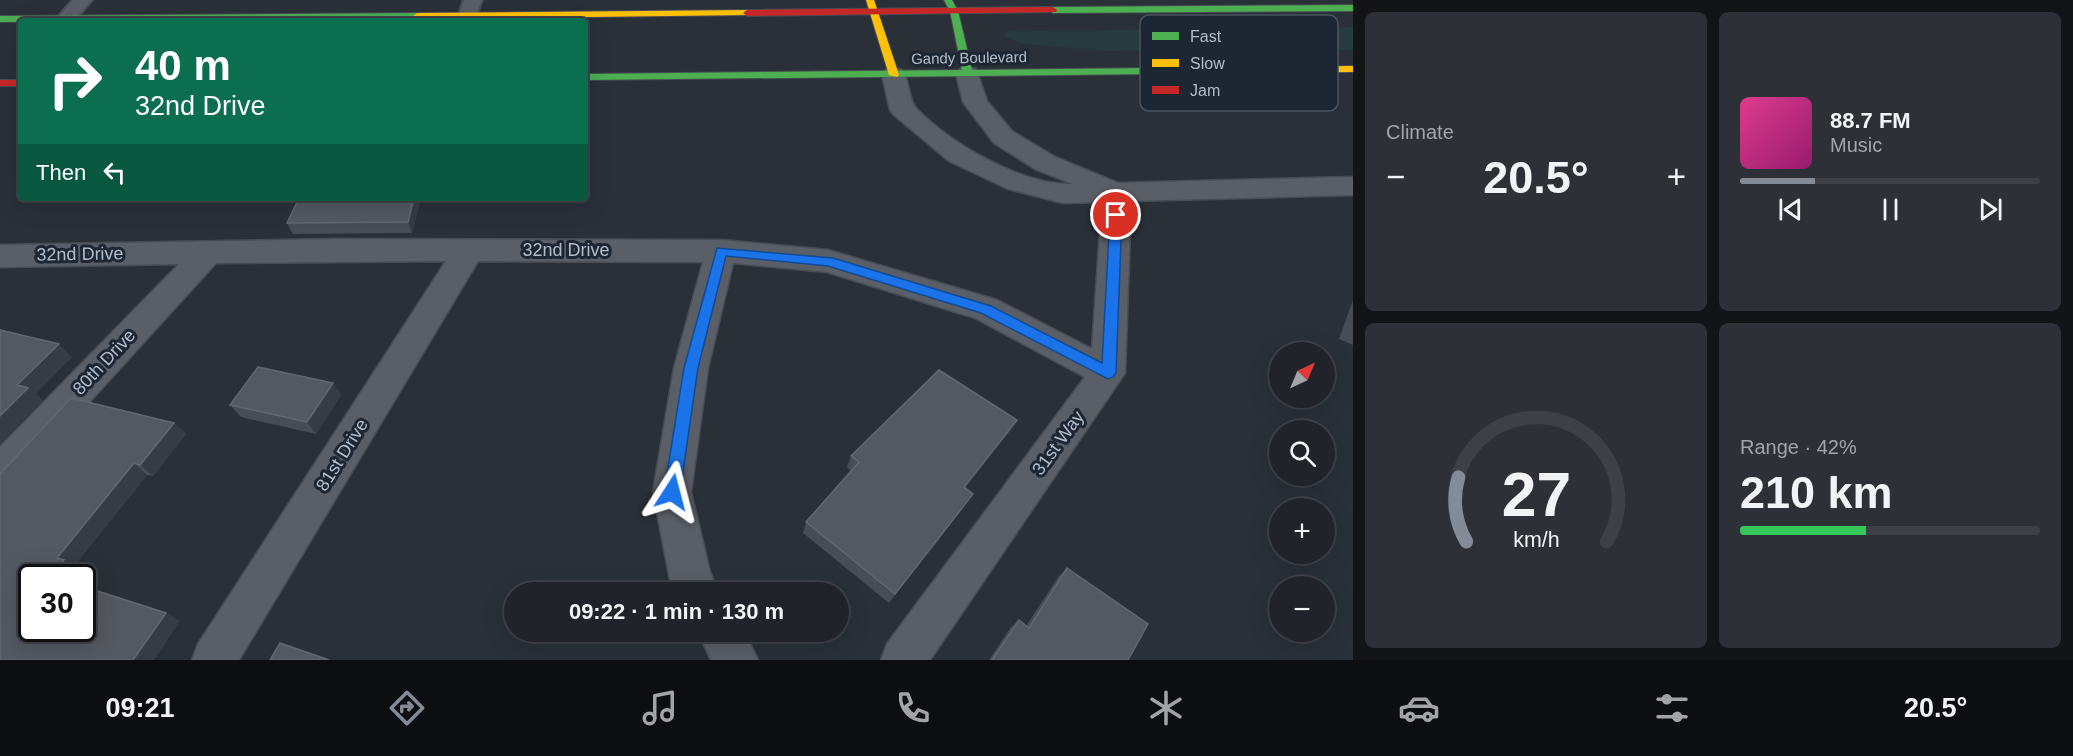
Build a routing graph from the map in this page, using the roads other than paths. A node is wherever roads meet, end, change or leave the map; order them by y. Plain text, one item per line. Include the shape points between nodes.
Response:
1 (83, 0) edge
2 (872, 5) edge
3 (951, 5) edge
4 (470, 7) edge
5 (1353, 8) edge
6 (66, 18) joint
7 (0, 19) edge
8 (18, 19) edge
9 (1338, 69) edge
10 (1353, 69) edge
11 (1140, 72) edge
12 (968, 74) junction
13 (894, 75) junction
14 (588, 77) edge
15 (0, 83) edge
16 (18, 83) edge
17 (1351, 188) edge
18 (1117, 192) junction
19 (469, 250) junction
20 (722, 251) junction
21 (208, 252) junction
22 (0, 256) edge
23 (1108, 373) junction
24 (0, 473) edge
25 (692, 582) edge
26 (726, 642) edge
27 (214, 660) edge
28 (736, 660) edge
29 (903, 660) edge

1 - 6 lane
2 - 3 main road
2 - 4 main road
2 - 13 main road
3 - 5 main road
3 - 12 main road
4 - 6 main road
7 - 8 main road
9 - 10 main road, Gandy Boulevard
11 - 12 main road, Gandy Boulevard
12 - 13 main road, Gandy Boulevard
12 - 18 street via 975,102 1003,137 1045,163
13 - 14 main road, Gandy Boulevard
13 - 18 street via 903,110 958,155 1008,180 1063,194
15 - 16 main road
17 - 18 street
18 - 23 street
19 - 20 street, 32nd Drive
19 - 21 street, 32nd Drive
19 - 27 street, 81st Drive
20 - 23 street, 32nd Drive via 828,261 986,309
20 - 25 street via 691,368 672,492
21 - 22 street, 32nd Drive
21 - 24 street, 80th Drive
23 - 29 street, 31st Way
26 - 28 street

